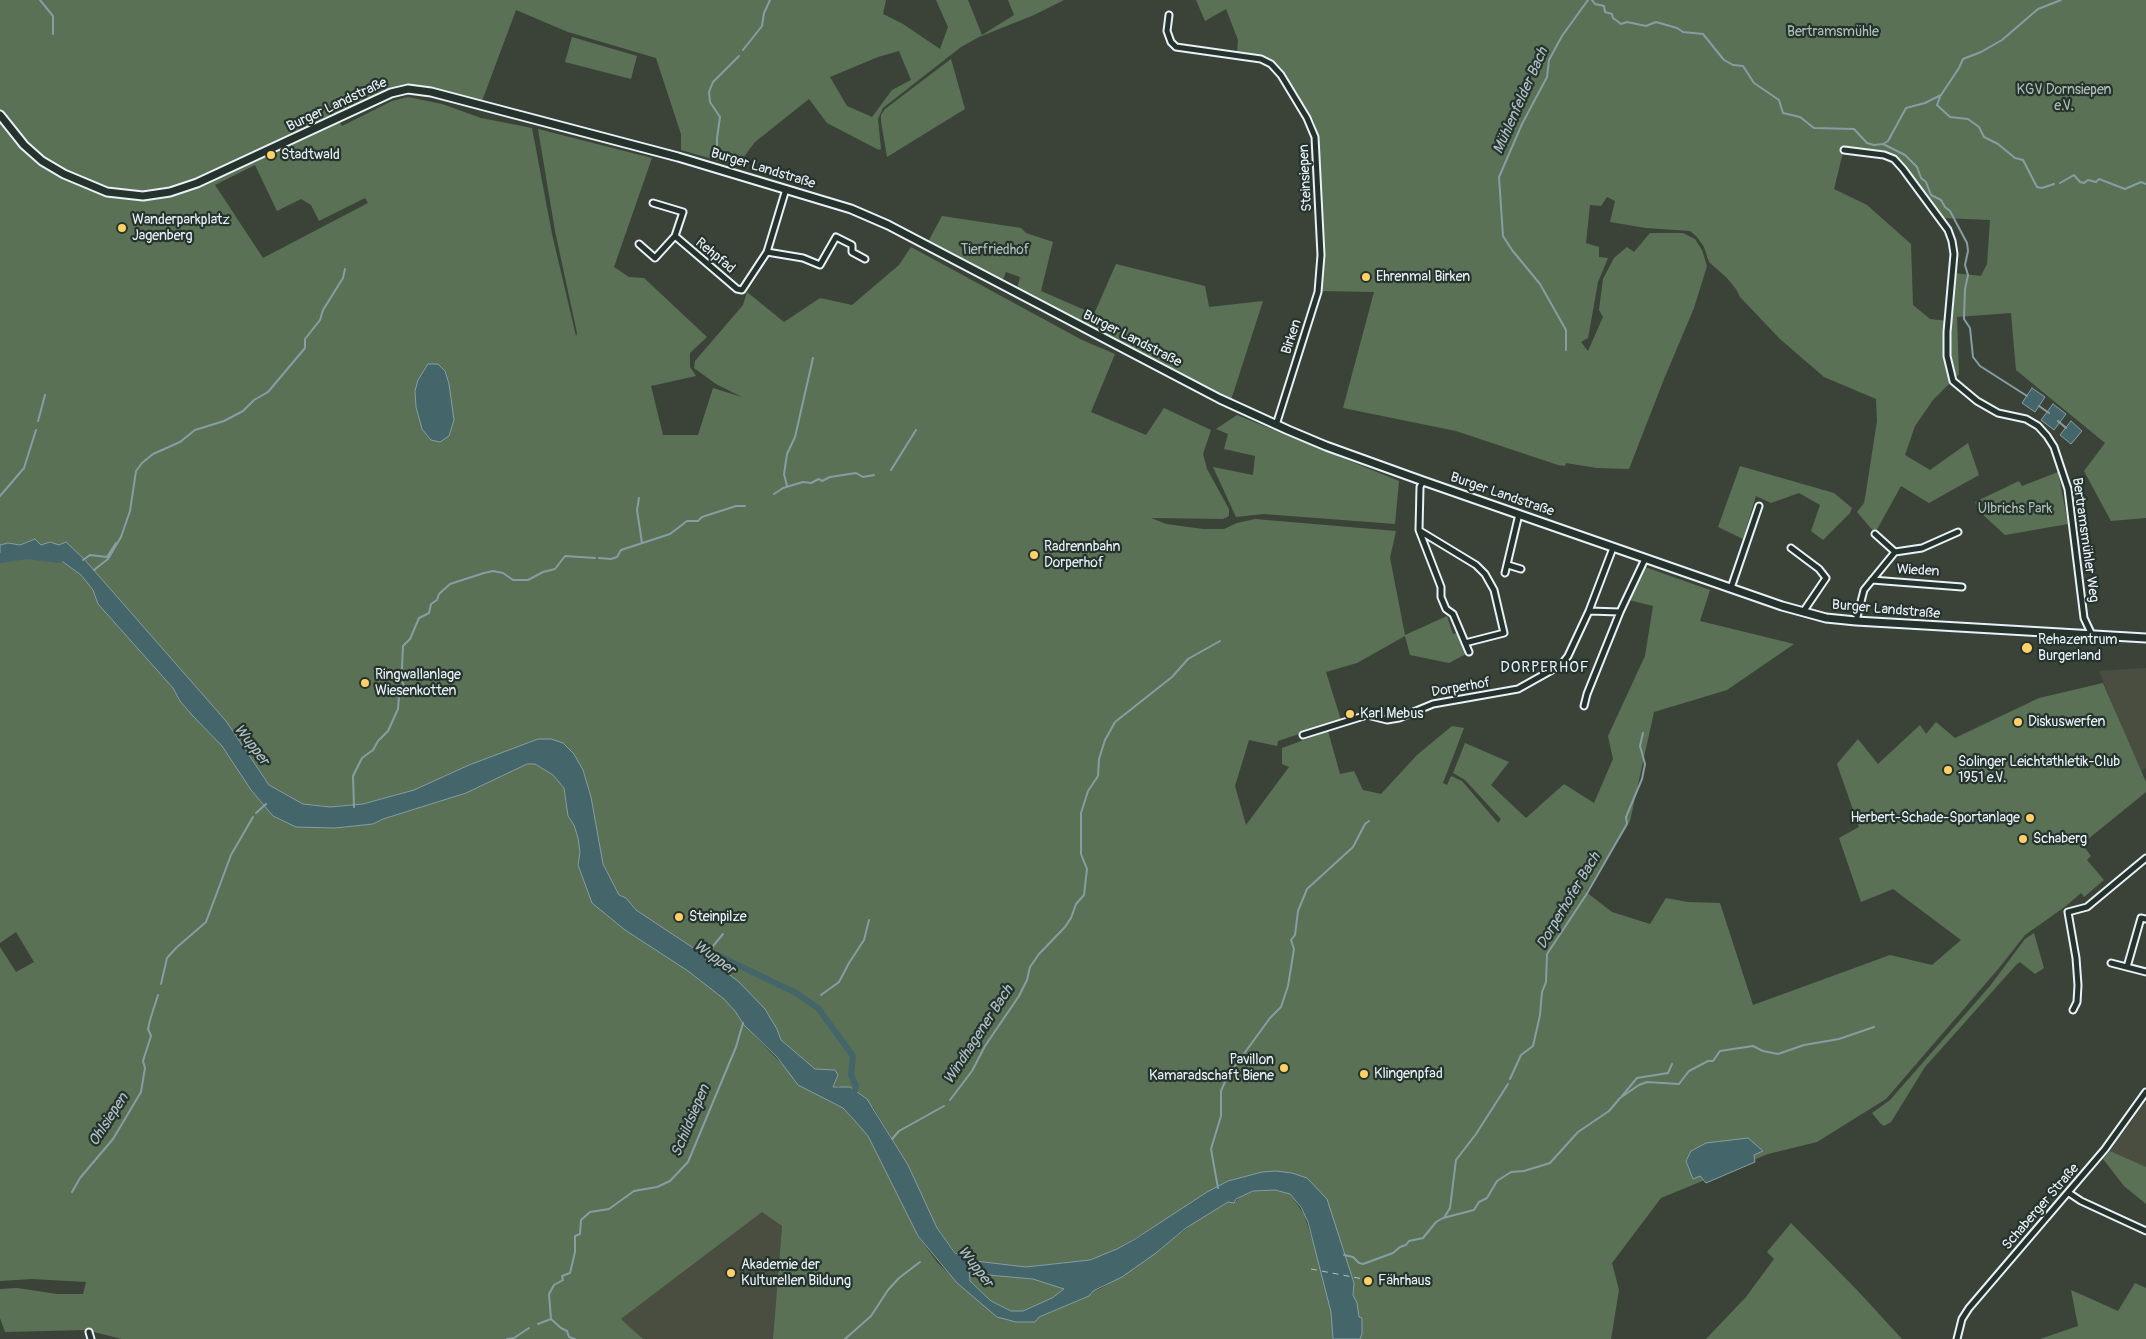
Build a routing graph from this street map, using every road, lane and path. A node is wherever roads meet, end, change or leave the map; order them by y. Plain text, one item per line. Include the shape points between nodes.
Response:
1 (1169, 15) dead end
2 (0, 115) edge
3 (1844, 150) dead end
4 (786, 189) junction
5 (653, 203) dead end
6 (675, 236) junction
7 (639, 244) dead end
8 (767, 252) junction
9 (1321, 255) joint
10 (865, 259) dead end
11 (1276, 425) junction
12 (1422, 481) junction
13 (1759, 506) dead end
14 (1519, 514) junction
15 (1419, 530) junction
16 (1958, 532) dead end
17 (1875, 534) dead end
18 (1613, 548) junction
19 (1792, 548) dead end
20 (1894, 552) junction
21 (1645, 559) junction
22 (1508, 565) junction
23 (1521, 569) dead end
24 (1505, 573) dead end
25 (1872, 580) junction
26 (1962, 587) dead end
27 (1731, 588) junction
28 (1589, 611) junction
29 (1620, 612) junction
30 (1804, 612) junction
31 (1856, 621) junction
32 (2092, 635) junction
33 (2146, 638) edge
34 (1465, 643) junction
35 (1469, 652) dead end
36 (1584, 706) dead end
37 (1303, 735) dead end
38 (2146, 858) edge
39 (2146, 920) edge
40 (2111, 963) dead end
41 (2127, 967) junction
42 (2146, 972) edge
43 (2073, 1010) dead end
44 (2146, 1092) edge
45 (2069, 1193) junction
46 (2146, 1231) edge
47 (89, 1332) dead end
48 (91, 1339) edge
49 (1957, 1339) edge

1 - 9 street, Steinsiepen via 1167,32 1176,47 1263,60 1283,78 1315,137
2 - 4 main road, Burger Landstraße via 24,146 55,168 96,189 127,195 159,194 188,186 386,94 408,89 604,136
3 - 32 street, Bertramsmühler Weg via 1894,159 1948,230 1954,254 1947,356 1953,380 1977,401 1998,413 2032,422 2051,442 2068,489 2084,615
4 - 8 street, Rehpfad
4 - 11 main road, Burger Landstraße via 873,218
5 - 6 street via 683,212
6 - 7 street, Rehpfad via 655,258
6 - 8 street, Rehpfad via 739,290
8 - 10 street via 803,258 820,266 836,237 852,245 852,252
9 - 11 street, Birken via 1318,292
11 - 12 main road, Burger Landstraße
12 - 14 main road, Burger Landstraße
12 - 15 street
13 - 27 street
14 - 18 main road, Burger Landstraße
14 - 22 street
15 - 34 street via 1441,587 1441,597 1446,609 1453,614
15 - 34 street via 1476,565 1494,590 1504,633
16 - 20 street, Wieden via 1922,548
17 - 20 street, Wieden
18 - 21 main road, Burger Landstraße
18 - 28 street, Dorperhof
19 - 30 street via 1826,578
20 - 25 street, Wieden
21 - 27 main road, Burger Landstraße
21 - 29 street
22 - 23 street
22 - 24 street
25 - 26 street, Wieden
25 - 31 street, Wieden via 1862,596
27 - 30 main road, Burger Landstraße
28 - 29 street
28 - 37 street, Dorperhof via 1564,662 1518,689 1433,704 1399,718 1387,720 1367,715
29 - 36 street
30 - 31 main road, Burger Landstraße
31 - 32 main road, Burger Landstraße
32 - 33 main road, Burger Landstraße
34 - 35 street
38 - 43 street via 2087,906 2068,912 2078,985
39 - 41 street via 2141,918
40 - 41 street
41 - 42 street
44 - 45 street, Schaberger Straße
45 - 46 street
45 - 49 street, Schaberger Straße via 1969,1308 1962,1319
47 - 48 street

